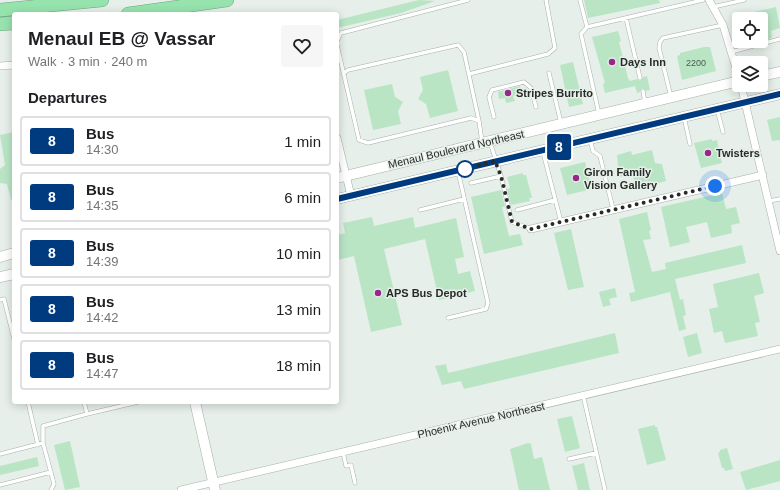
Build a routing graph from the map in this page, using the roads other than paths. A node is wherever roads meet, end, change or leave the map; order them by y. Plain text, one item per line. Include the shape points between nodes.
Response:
1 (102, 0) edge
2 (227, 0) edge
3 (468, 0) edge
4 (546, 0) edge
5 (580, 0) edge
6 (703, 0) edge
7 (744, 0) edge
8 (732, 1) edge
9 (711, 3) edge
10 (0, 10) edge
11 (142, 12) edge
12 (626, 18) junction
13 (0, 24) edge
14 (12, 24) edge
15 (723, 25) junction
16 (587, 27) junction
17 (339, 32) edge
18 (780, 39) edge
19 (731, 52) junction
20 (339, 55) edge
21 (732, 56) edge
22 (0, 66) edge
23 (12, 66) edge
24 (780, 72) edge
25 (549, 73) dead end
26 (343, 74) junction
27 (469, 74) junction
28 (768, 75) edge
29 (640, 78) dead end
30 (732, 83) edge
31 (643, 91) dead end
32 (743, 92) edge
33 (780, 94) edge
34 (671, 98) junction
35 (746, 102) junction
36 (646, 104) junction
37 (536, 107) dead end
38 (717, 108) junction
39 (599, 115) junction
40 (683, 116) junction
41 (494, 117) dead end
42 (479, 121) junction
43 (561, 124) junction
44 (723, 132) dead end
45 (590, 139) junction
46 (486, 142) junction
47 (690, 144) dead end
48 (542, 150) junction
49 (339, 154) edge
50 (495, 161) junction
51 (457, 170) junction
52 (763, 175) junction
53 (501, 176) junction
54 (342, 177) edge
55 (471, 183) dead end
56 (351, 196) junction
57 (339, 199) edge
58 (464, 199) junction
59 (780, 199) edge
60 (555, 200) junction
61 (769, 201) junction
62 (420, 210) dead end
63 (517, 210) dead end
64 (613, 210) junction
65 (561, 222) junction
66 (531, 229) joint
67 (778, 229) edge
68 (780, 251) edge
69 (12, 254) edge
70 (0, 257) edge
71 (12, 274) edge
72 (0, 277) edge
73 (0, 300) edge
74 (448, 318) dead end
75 (12, 331) edge
76 (780, 349) edge
77 (583, 395) junction
78 (28, 404) edge
79 (84, 404) edge
80 (130, 404) edge
81 (195, 404) edge
82 (87, 414) junction
83 (43, 443) junction
84 (38, 444) junction
85 (343, 452) junction
86 (596, 452) junction
87 (0, 454) edge
88 (569, 459) dead end
89 (51, 472) junction
90 (354, 483) dead end
91 (0, 485) edge
92 (214, 486) edge
93 (51, 490) edge
94 (181, 490) edge
95 (605, 490) edge

1 - 10 highway
2 - 11 highway
3 - 17 lane
4 - 27 lane via 555,48 548,54
5 - 16 lane
6 - 12 lane
7 - 8 lane
8 - 9 lane
9 - 15 street
12 - 16 lane
12 - 29 lane
13 - 14 highway
15 - 19 street
15 - 34 lane via 663,38 660,42 659,48
16 - 39 lane via 581,34
18 - 19 lane
19 - 21 street
20 - 26 lane
22 - 23 street
24 - 28 main road
25 - 43 lane
26 - 27 lane via 348,70 458,45 464,52
26 - 42 lane via 359,140 368,144 471,118
27 - 42 lane
30 - 34 main road, Menaul Boulevard Northeast
31 - 36 lane
32 - 35 street
33 - 35 main road, Menaul Boulevard Northeast
34 - 36 main road, Menaul Boulevard Northeast
35 - 38 main road, Menaul Boulevard Northeast
35 - 52 street
36 - 39 main road, Menaul Boulevard Northeast
37 - 41 lane via 531,88 524,82 514,83 492,90 489,97
38 - 40 main road, Menaul Boulevard Northeast
38 - 44 lane
39 - 43 main road, Menaul Boulevard Northeast
40 - 45 main road, Menaul Boulevard Northeast
40 - 47 lane
42 - 46 lane
43 - 46 main road, Menaul Boulevard Northeast
45 - 48 main road, Menaul Boulevard Northeast
45 - 64 lane via 593,151 600,156
46 - 50 lane
46 - 54 main road, Menaul Boulevard Northeast
48 - 50 main road, Menaul Boulevard Northeast
48 - 60 lane
49 - 54 street
50 - 51 main road, Menaul Boulevard Northeast
50 - 53 lane
51 - 56 main road, Menaul Boulevard Northeast
51 - 58 lane
52 - 61 street
52 - 64 street
53 - 55 lane
53 - 66 lane via 512,222
54 - 56 street
56 - 57 main road, Menaul Boulevard Northeast
58 - 62 lane
58 - 74 lane via 488,303 486,309
59 - 61 lane
60 - 63 lane
60 - 65 lane
61 - 67 street
64 - 65 street
65 - 66 street
67 - 68 street
69 - 70 main road
71 - 72 main road
73 - 75 lane via 4,299
76 - 77 street, Phoenix Avenue Northeast
77 - 85 street, Phoenix Avenue Northeast
77 - 86 lane
78 - 84 lane
79 - 82 lane
80 - 82 lane
81 - 92 main road
82 - 83 lane via 43,426
83 - 84 lane
83 - 89 lane
84 - 87 lane
85 - 90 lane via 345,466 351,465
85 - 92 street, Phoenix Avenue Northeast
86 - 88 lane
86 - 95 lane
89 - 91 lane
89 - 93 lane via 54,484
92 - 94 street, Phoenix Avenue Northeast

